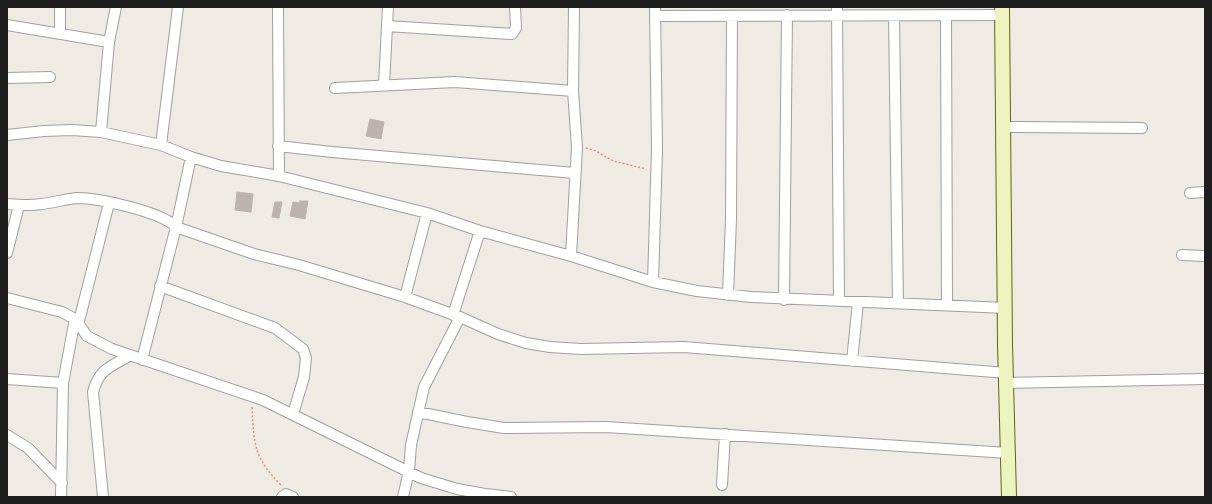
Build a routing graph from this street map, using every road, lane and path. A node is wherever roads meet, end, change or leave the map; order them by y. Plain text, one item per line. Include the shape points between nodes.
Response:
1 (60, 7) edge
2 (116, 7) edge
3 (178, 7) edge
4 (278, 7) edge
5 (388, 7) edge
6 (515, 7) edge
7 (574, 7) edge
8 (837, 11) edge
9 (1002, 11) edge
10 (655, 12) edge
11 (787, 14) junction
12 (946, 15) junction
13 (732, 16) junction
14 (894, 16) junction
15 (7, 25) edge
16 (387, 26) junction
17 (60, 34) junction
18 (109, 42) junction
19 (50, 77) dead end
20 (7, 78) edge
21 (384, 85) junction
22 (335, 88) dead end
23 (573, 91) junction
24 (1004, 127) junction
25 (1142, 128) dead end
26 (101, 132) junction
27 (7, 135) edge
28 (161, 145) junction
29 (278, 146) junction
30 (577, 147) junction
31 (191, 157) junction
32 (657, 170) junction
33 (575, 173) junction
34 (279, 176) junction
35 (1205, 192) edge
36 (1190, 193) dead end
37 (109, 203) junction
38 (7, 204) edge
39 (19, 205) junction
40 (427, 213) junction
41 (176, 227) junction
42 (480, 231) junction
43 (7, 253) edge
44 (1182, 255) dead end
45 (571, 256) junction
46 (1205, 256) edge
47 (653, 282) junction
48 (160, 286) junction
49 (728, 295) junction
50 (405, 297) junction
51 (7, 298) edge
52 (784, 300) junction
53 (839, 301) junction
54 (858, 302) junction
55 (898, 303) junction
56 (947, 305) junction
57 (1006, 308) junction
58 (456, 316) junction
59 (76, 322) junction
60 (129, 356) junction
61 (142, 360) junction
62 (852, 361) junction
63 (1006, 378) junction
64 (7, 379) edge
65 (1205, 379) edge
66 (62, 383) junction
67 (252, 396) junction
68 (418, 412) junction
69 (293, 414) junction
70 (725, 434) junction
71 (7, 435) edge
72 (1008, 453) junction
73 (409, 471) junction
74 (62, 483) junction
75 (722, 485) dead end
76 (283, 492) edge
77 (61, 497) edge
78 (104, 497) edge
79 (293, 497) edge
80 (403, 497) edge
81 (511, 497) edge
82 (1009, 497) edge

1 - 17 street
2 - 18 street
3 - 28 street
4 - 29 street
5 - 16 street
6 - 16 street via 516,28 512,34
7 - 23 street
8 - 11 street
8 - 14 street
8 - 53 street
9 - 12 street
9 - 24 street
10 - 13 street
10 - 32 street
11 - 13 street
11 - 52 street
12 - 14 street
12 - 56 street
13 - 49 street
14 - 55 street
15 - 17 street
16 - 21 street
17 - 18 street
18 - 26 street
19 - 20 street
21 - 22 street
21 - 23 street via 455,82
23 - 30 street
24 - 25 street
24 - 57 street
26 - 27 street via 44,130
26 - 28 street
28 - 31 street
29 - 33 street
29 - 34 street
30 - 32 path via 596,151 624,165
30 - 33 street
31 - 34 street via 221,166
31 - 41 street
32 - 47 street
33 - 45 street
34 - 40 street
35 - 36 street
37 - 39 street via 80,198
37 - 41 street via 163,217
37 - 59 street
38 - 39 street
39 - 43 street
40 - 42 street
40 - 50 street
41 - 48 street
41 - 50 street via 254,254
42 - 45 street
42 - 58 street
44 - 46 street
45 - 47 street
47 - 49 street
48 - 61 street
48 - 69 street via 275,328 303,349 306,358 304,377
49 - 52 street
50 - 58 street
51 - 59 street via 62,312
52 - 53 street
53 - 54 street
54 - 55 street
54 - 62 street
55 - 56 street
56 - 57 street
57 - 63 street
58 - 62 street via 498,334 550,347 581,349 669,346
58 - 68 street via 424,387
59 - 60 street via 87,336
59 - 66 street
60 - 61 street
60 - 78 street via 103,371 96,379 93,392
61 - 67 street
62 - 63 street
63 - 65 street
63 - 72 street
64 - 66 street
66 - 74 street
67 - 69 street
67 - 76 path via 256,452
68 - 70 street via 504,428 606,427
68 - 73 street
69 - 73 street
70 - 72 street
70 - 75 street
71 - 74 street via 28,448
72 - 82 street
73 - 80 street
73 - 81 street via 442,485
74 - 77 street
76 - 79 street

